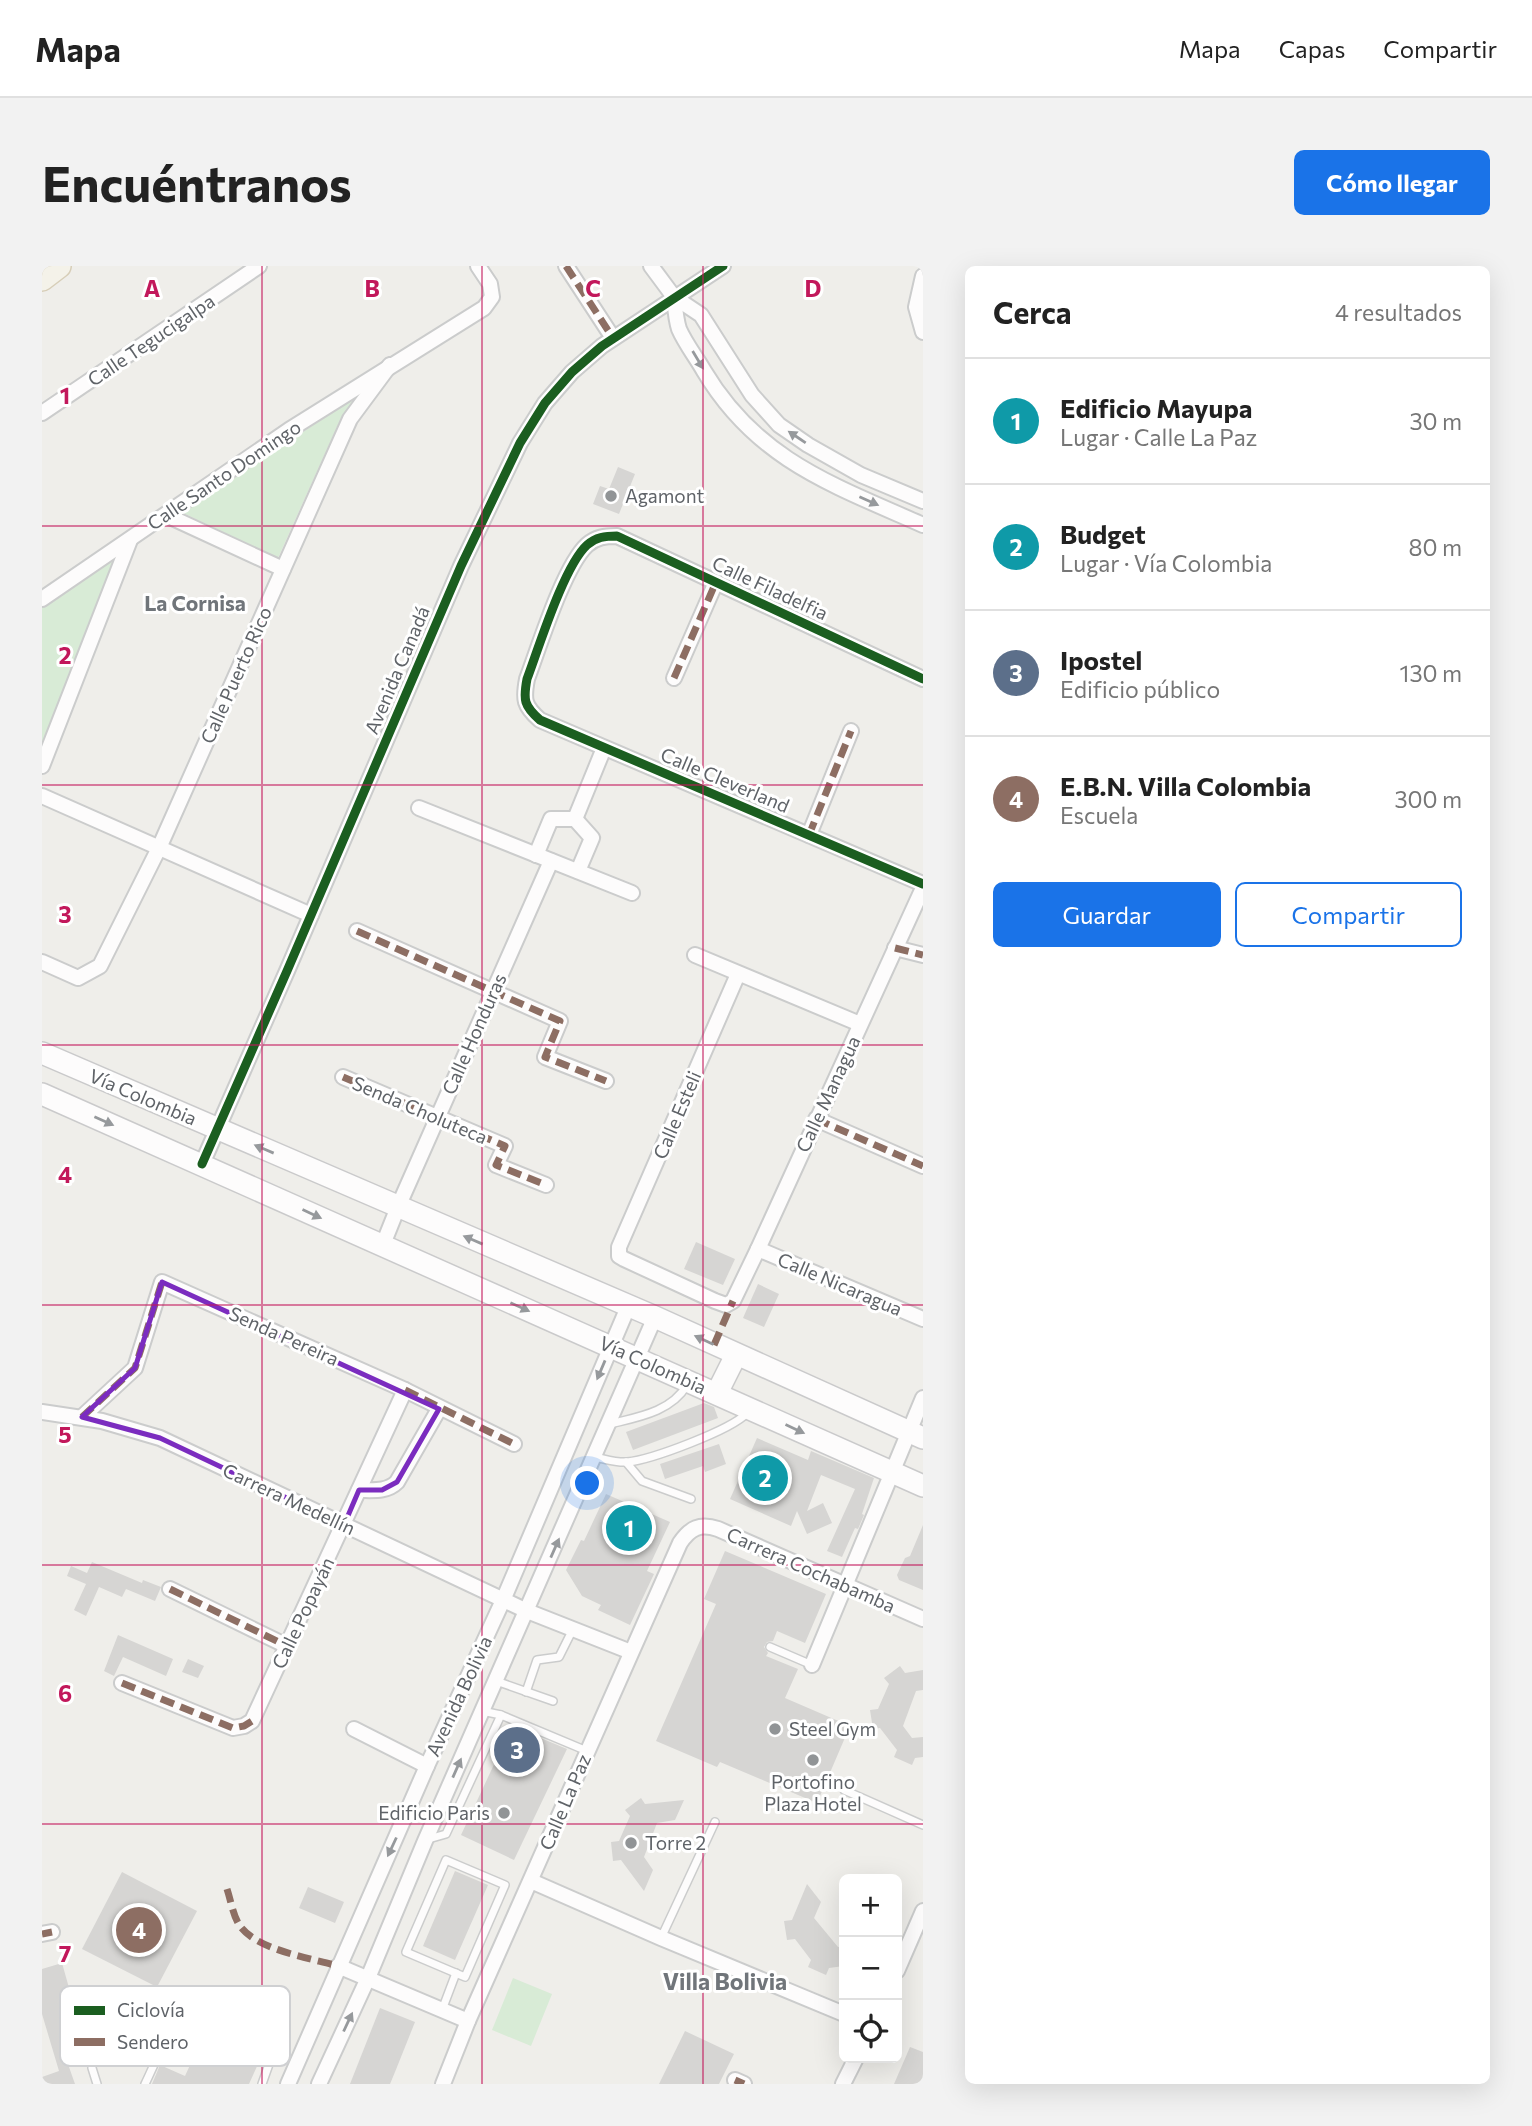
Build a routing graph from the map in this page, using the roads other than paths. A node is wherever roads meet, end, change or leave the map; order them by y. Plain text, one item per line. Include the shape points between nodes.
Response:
1 (59, 266) edge
2 (259, 266) edge
3 (478, 266) edge
4 (566, 266) edge
5 (652, 266) edge
6 (723, 266) edge
7 (923, 276) edge
8 (42, 279) edge
9 (674, 297) junction
10 (923, 332) edge
11 (613, 338) junction
12 (390, 365) junction
13 (42, 413) edge
14 (923, 501) edge
15 (166, 515) junction
16 (923, 525) edge
17 (130, 540) junction
18 (283, 569) junction
19 (716, 582) junction
20 (42, 599) edge
21 (674, 678) dead end
22 (923, 679) edge
23 (524, 698) joint
24 (851, 731) dead end
25 (604, 748) junction
26 (42, 766) edge
27 (42, 796) edge
28 (419, 808) dead end
29 (575, 819) junction
30 (809, 835) junction
31 (159, 848) junction
32 (537, 855) junction
33 (551, 861) junction
34 (578, 871) junction
35 (923, 886) edge
36 (632, 893) dead end
37 (311, 915) junction
38 (357, 931) dead end
39 (895, 948) junction
40 (695, 955) dead end
41 (923, 955) edge
42 (42, 962) edge
43 (738, 974) junction
44 (493, 991) junction
45 (860, 1024) junction
46 (42, 1053) edge
47 (343, 1077) dead end
48 (606, 1081) dead end
49 (42, 1094) edge
50 (438, 1117) junction
51 (816, 1119) junction
52 (218, 1129) junction
53 (202, 1164) junction
54 (923, 1167) edge
55 (546, 1185) dead end
56 (397, 1207) junction
57 (382, 1247) junction
58 (758, 1250) junction
59 (733, 1300) joint
60 (628, 1307) junction
61 (655, 1318) junction
62 (923, 1319) edge
63 (611, 1347) junction
64 (736, 1355) junction
65 (638, 1357) junction
66 (690, 1381) junction
67 (405, 1390) junction
68 (717, 1393) junction
69 (923, 1398) edge
70 (752, 1408) junction
71 (439, 1409) junction
72 (42, 1412) edge
73 (82, 1417) junction
74 (609, 1424) junction
75 (915, 1435) edge
76 (514, 1444) dead end
77 (595, 1457) junction
78 (626, 1462) junction
79 (890, 1473) junction
80 (923, 1486) edge
81 (359, 1490) junction
82 (691, 1499) dead end
83 (344, 1525) junction
84 (697, 1527) joint
85 (845, 1585) junction
86 (170, 1590) dead end
87 (504, 1598) junction
88 (527, 1611) junction
89 (923, 1619) edge
90 (574, 1629) junction
91 (287, 1646) junction
92 (770, 1647) dead end
93 (631, 1652) junction
94 (811, 1665) joint
95 (495, 1681) junction
96 (122, 1683) dead end
97 (526, 1692) junction
98 (553, 1701) dead end
99 (482, 1711) junction
100 (502, 1716) junction
101 (354, 1729) dead end
102 (587, 1751) junction
103 (427, 1766) junction
104 (844, 1790) dead end
105 (715, 1822) dead end
106 (923, 1825) edge
107 (425, 1841) junction
108 (531, 1881) junction
109 (923, 1911) edge
110 (662, 1938) junction
111 (902, 1959) edge
112 (338, 1966) junction
113 (456, 1973) junction
114 (368, 1978) junction
115 (442, 2010) junction
116 (839, 2012) edge
117 (468, 2021) junction
118 (854, 2063) edge
119 (154, 2066) edge
120 (269, 2066) edge
121 (92, 2068) dead end
122 (97, 2084) edge
123 (145, 2084) edge
124 (262, 2084) edge
125 (288, 2084) edge
126 (319, 2084) edge
127 (443, 2084) edge
128 (843, 2084) edge

1 - 8 main road
2 - 13 street, Calle Tegucigalpa
3 - 12 street, Calle Santo Domingo via 490,284 492,297 484,308
4 - 11 street
5 - 9 street
6 - 9 street, Avenida Canadá
7 - 10 street via 916,307
9 - 11 street, Avenida Canadá
14 -> 9 street via 861,475 779,425 752,395 701,315
9 -> 16 street via 679,328 718,394 747,427 816,477
11 - 37 street, Avenida Canadá via 572,372 520,443 461,566
12 - 15 street, Calle Santo Domingo
12 - 18 street, Calle Puerto Rico via 351,419
15 - 17 street, Calle Santo Domingo
15 - 18 street
17 - 20 street
17 - 26 street, Calle Santo Domingo
18 - 31 street, Calle Puerto Rico
19 - 21 street
19 - 22 street, Calle Filadelfia
19 - 23 street, Calle Filadelfia via 617,536 601,536 572,564 527,679
23 - 25 street, Calle Cleverland via 540,720
24 - 30 street
25 - 29 street
25 - 30 street, Calle Cleverland
27 - 31 street
28 - 32 street
29 - 32 street via 551,819
29 - 34 street via 592,838
30 - 35 street, Calle Cleverland
31 - 37 street
31 - 42 street, Calle Puerto Rico via 100,966 78,978
32 - 33 street
33 - 34 street
33 - 44 street, Calle Honduras
34 - 36 street
35 - 39 street, Calle Managua
37 - 52 street, Avenida Canadá
38 - 44 street
39 - 41 street
39 - 45 street, Calle Managua
40 - 43 street
43 - 45 street
43 - 59 street, Calle Esteli via 619,1247 619,1256 715,1301 726,1305
44 - 48 street via 560,1021 545,1057
44 - 50 street, Calle Honduras
45 - 51 street, Calle Managua
46 - 52 main road, Vía Colombia
47 - 50 street, Senda Choluteca
49 -> 53 main road, Vía Colombia
50 - 55 street, Senda Choluteca via 505,1146 496,1165
50 - 56 street, Calle Honduras
51 - 54 street
51 - 58 street, Calle Managua
52 - 53 street, Avenida Canadá
56 -> 52 main road, Vía Colombia
53 -> 57 main road, Vía Colombia
56 - 57 street
60 -> 56 main road, Vía Colombia
57 -> 63 main road, Vía Colombia
58 - 59 street, Calle Managua
58 - 62 street, Calle Nicaragua
60 - 61 main road, Vía Colombia
60 - 63 street, Avenida Bolivia
64 -> 61 main road, Vía Colombia
61 - 65 street, Avenida Bolivia
63 - 65 main road, Vía Colombia
63 -> 87 street, Avenida Bolivia
64 - 68 main road
64 - 75 main road, Vía Colombia
65 - 66 main road, Vía Colombia
65 - 74 street, Avenida Bolivia
66 - 68 main road, Vía Colombia
66 - 74 lane via 681,1395 653,1413
67 - 71 street, Senda Pereira
67 - 73 street, Senda Pereira via 162,1282 135,1368
67 - 81 street, Calle Popayán
68 - 70 main road, Vía Colombia
69 - 75 street
70 - 78 lane via 742,1418 690,1442
70 -> 79 main road, Vía Colombia
71 - 76 street, Senda Pereira
71 - 81 street via 392,1487
72 - 73 street, Carrera Medellín
73 - 83 street, Carrera Medellín via 160,1438
74 - 77 street, Avenida Bolivia
75 - 79 street
77 - 78 lane
88 -> 77 street, Avenida Bolivia
78 - 82 lane via 642,1481
79 - 80 main road, Vía Colombia
79 - 85 street
81 - 83 street, Calle Popayán
83 - 87 street, Carrera Medellín
83 - 91 street, Calle Popayán
84 - 85 street, Carrera Cochabamba via 718,1529
84 - 93 street, Calle La Paz via 680,1543
85 - 89 street, Carrera Cochabamba
85 - 94 street
86 - 91 street
87 - 88 street, Carrera Medellín
87 - 103 street, Avenida Bolivia
88 - 90 street, Carrera Medellín
88 - 95 street, Avenida Bolivia
90 - 93 street, Carrera Medellín
90 - 97 lane via 559,1657 534,1664
91 - 96 street, Calle Popayán via 252,1721 244,1726 233,1728
92 - 94 lane
93 - 102 street, Calle La Paz
95 - 97 lane
95 - 99 street, Avenida Bolivia
97 - 98 lane
99 - 100 lane
107 -> 99 street, Avenida Bolivia
100 - 102 lane
100 - 107 lane via 446,1834
101 - 103 street
102 - 108 street, Calle La Paz
103 -> 112 street, Avenida Bolivia
104 - 106 lane
105 - 110 lane
107 - 114 street, Avenida Bolivia
108 - 110 street
108 - 117 street, Calle La Paz
109 - 111 street
110 - 116 street
112 - 114 street
112 - 125 street, Avenida Bolivia
113 - 113 lane via 465,1977 505,1885 446,1860 405,1952
113 - 115 lane
114 - 115 street
126 -> 114 street, Avenida Bolivia
115 - 117 street
117 - 127 street, Calle La Paz
118 - 128 street
119 - 123 lane
120 - 124 lane
121 - 122 lane

